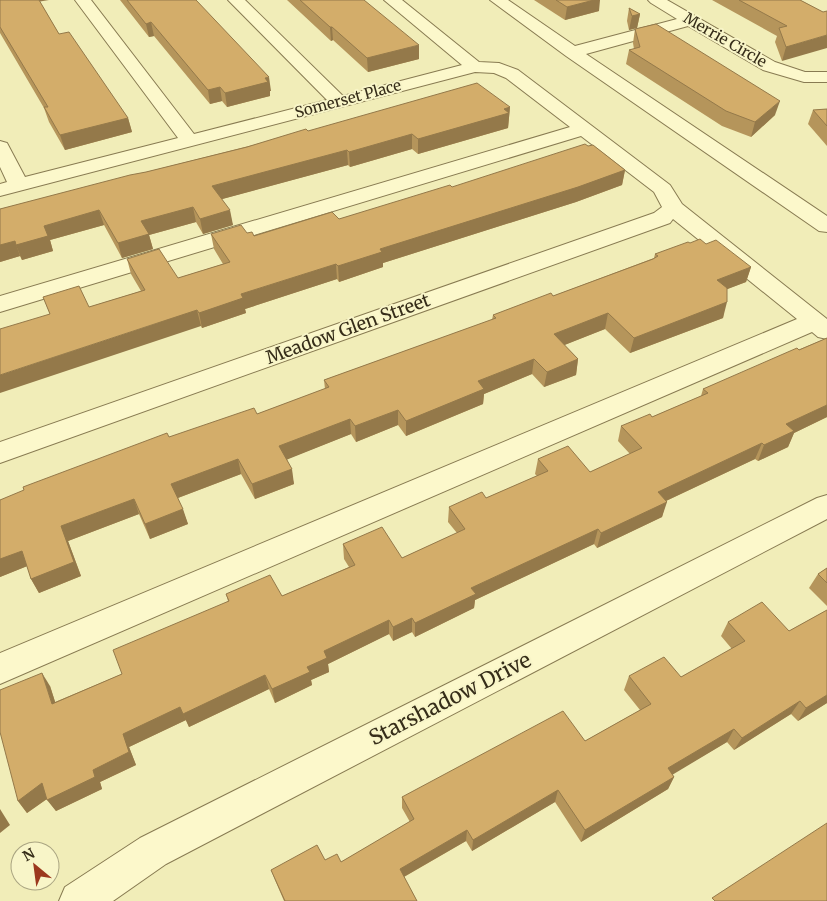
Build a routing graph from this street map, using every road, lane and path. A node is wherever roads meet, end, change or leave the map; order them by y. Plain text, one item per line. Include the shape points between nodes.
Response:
1 (83, 0) edge
2 (236, 0) edge
3 (392, 0) edge
4 (498, 0) edge
5 (656, 0) edge
6 (691, 20) junction
7 (572, 52) junction
8 (475, 66) junction
9 (827, 77) edge
10 (339, 102) junction
11 (583, 129) junction
12 (190, 141) junction
13 (0, 147) edge
14 (9, 188) edge
15 (668, 199) junction
16 (818, 210) edge
17 (827, 226) edge
18 (0, 304) edge
19 (821, 326) edge
20 (0, 453) edge
21 (827, 506) edge
22 (0, 669) edge
23 (79, 901) edge

1 - 12 street
2 - 10 street
3 - 8 street
4 - 7 street
5 - 6 street, Merrie Circle
6 - 7 street
6 - 9 street, Merrie Circle via 769,66 804,77
7 - 16 street
8 - 10 street, Somerset Place
8 - 11 street, Somerset Place via 491,66 512,74
10 - 12 street, Somerset Place
11 - 15 street, Somerset Place
11 - 18 street
12 - 14 street, Somerset Place
13 - 14 street
15 - 19 street, Somerset Place
15 - 20 street, Meadow Glen Street via 662,218
16 - 17 street
19 - 22 street
21 - 23 street, Starshadow Drive via 153,851

